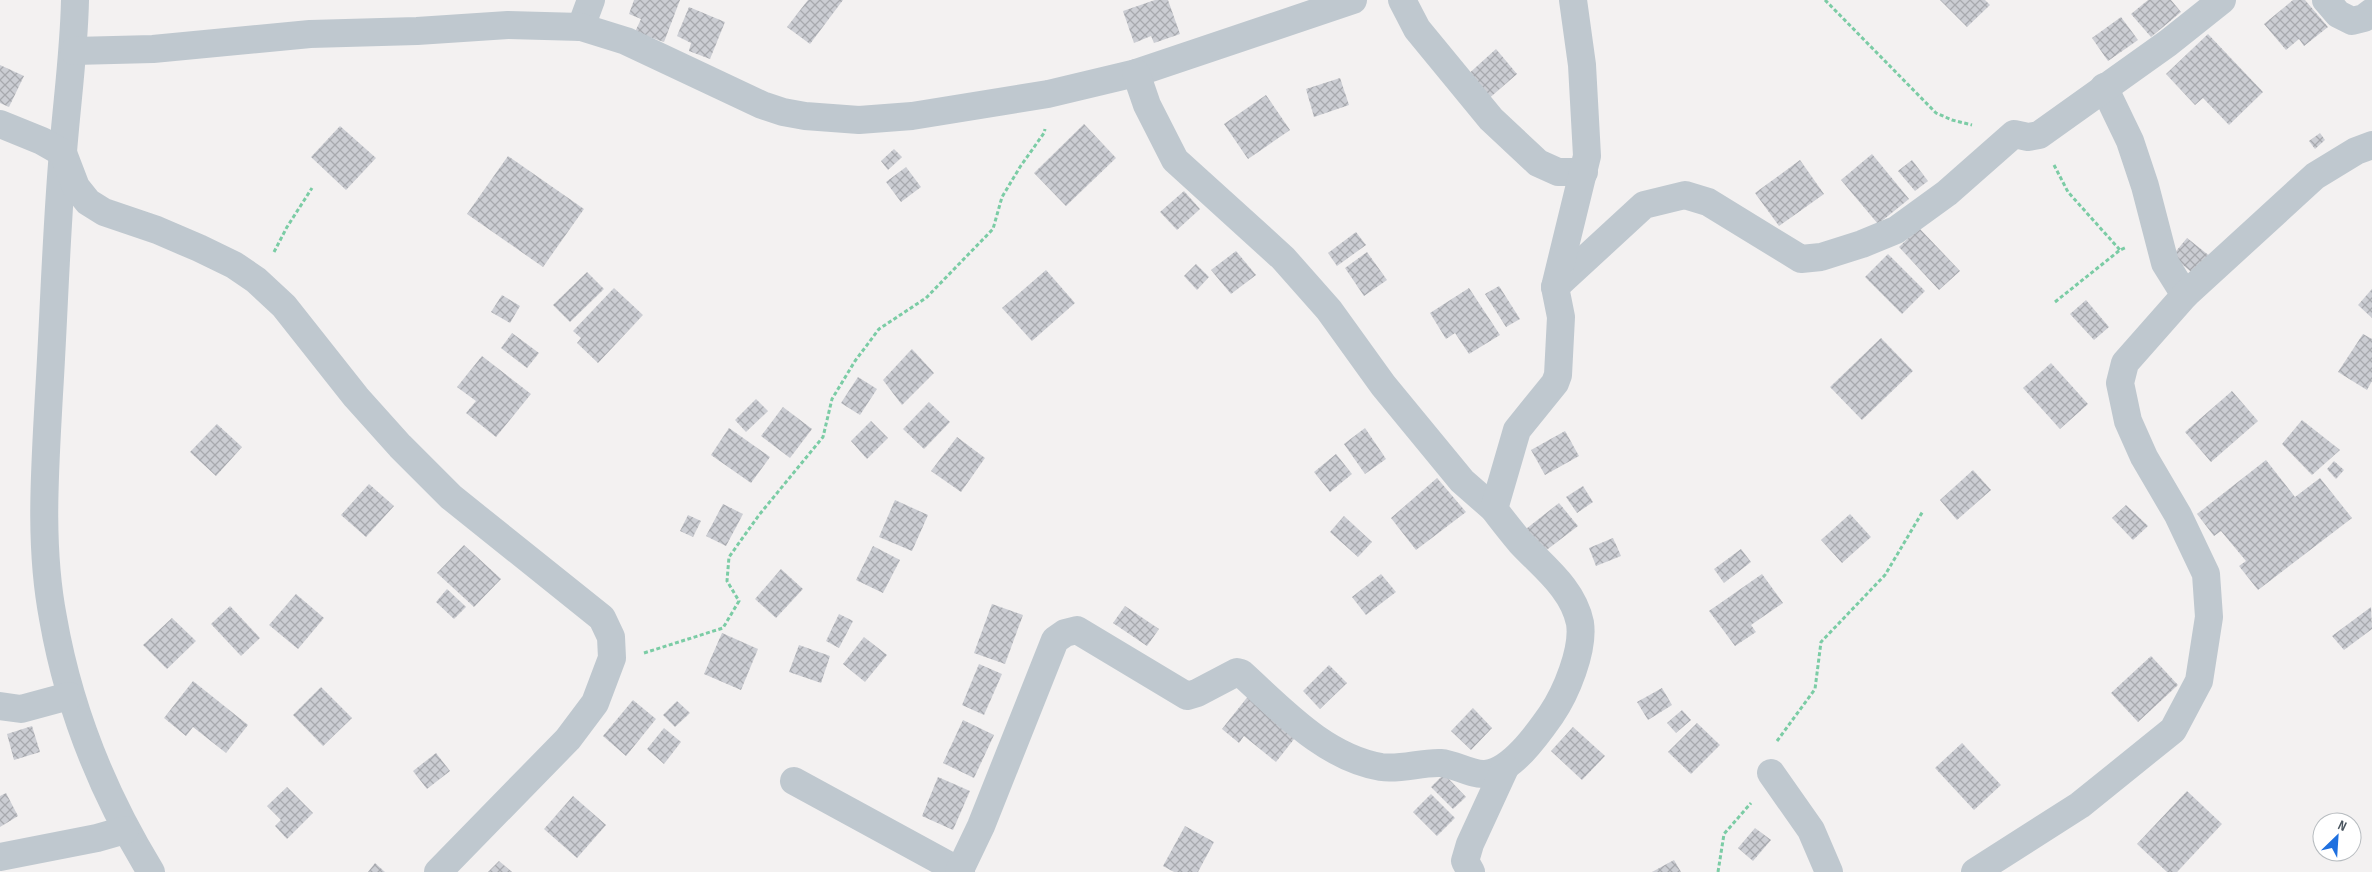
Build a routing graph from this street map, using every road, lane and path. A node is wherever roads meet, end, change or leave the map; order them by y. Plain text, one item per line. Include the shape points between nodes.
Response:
1 (75, 0) edge
2 (591, 0) edge
3 (1353, 0) edge
4 (1402, 0) edge
5 (1573, 0) edge
6 (1825, 0) edge
7 (2222, 0) edge
8 (2326, 0) edge
9 (2372, 12) edge
10 (581, 27) junction
11 (74, 51) junction
12 (1136, 73) junction
13 (2104, 87) junction
14 (1048, 94) junction
15 (1952, 120) dead end
16 (0, 124) edge
17 (2039, 136) junction
18 (2372, 145) edge
19 (63, 153) junction
20 (1584, 172) junction
21 (312, 188) dead end
22 (2158, 236) junction
23 (2120, 250) junction
24 (256, 280) junction
25 (1555, 288) junction
26 (2185, 295) junction
27 (2055, 302) dead end
28 (1494, 509) junction
29 (1923, 511) dead end
30 (612, 658) junction
31 (69, 696) junction
32 (0, 706) edge
33 (1505, 768) junction
34 (1771, 773) junction
35 (794, 780) dead end
36 (125, 830) junction
37 (0, 857) edge
38 (151, 872) edge
39 (438, 872) edge
40 (960, 872) edge
41 (1471, 872) edge
42 (1718, 872) edge
43 (1829, 872) edge
44 (1975, 872) edge

1 - 11 street
2 - 10 street
3 - 12 street
4 - 20 street via 1417,29 1491,119 1538,163 1558,172
5 - 20 street via 1584,99 1587,156
6 - 15 path via 1936,113
7 - 13 street via 2168,43
8 - 9 street via 2338,14 2352,21
10 - 11 street via 508,25 310,34 153,49
10 - 14 street via 626,41 762,105 805,116 859,120 912,116
11 - 19 street
12 - 14 street
12 - 28 street via 1147,105 1175,160 1283,258 1329,310 1383,385 1456,474
13 - 17 street
13 - 22 street via 2130,141
14 - 30 path via 1044,134 1002,197 993,229 926,298 879,329 832,399 823,437 729,557 726,581 739,601 723,628 645,653
16 - 19 street
17 - 23 path via 2068,192
17 - 25 street via 2014,134 1947,193 1896,230 1822,257 1802,259 1708,202 1685,196 1644,205
18 - 26 street via 2315,176
19 - 24 street via 76,187 88,202 104,212 198,248 234,265
19 - 31 street via 44,535 52,616
20 - 25 street
21 - 24 path
22 - 23 path
22 - 26 street via 2165,263
23 - 27 path
24 - 30 street via 284,306 356,397 400,446 452,497 602,618 611,637
25 - 28 street via 1560,317 1558,375 1555,384 1517,430
26 - 44 street via 2125,363 2120,383 2128,421 2144,457 2178,515 2206,574 2209,617 2199,681 2173,730 2080,805
28 - 33 street via 1568,594 1580,622 1580,646 1560,702 1542,728
29 - 34 path via 1885,575 1821,642 1815,689 1774,745 1767,762
30 - 39 street via 595,703 568,739
31 - 32 street via 21,709
31 - 36 street via 90,755
33 - 40 street via 1484,774 1441,763 1404,768 1381,767 1357,760 1315,739 1241,673 1237,672 1188,696 1077,630 1055,640
33 - 41 street via 1470,844 1465,862
34 - 42 path via 1746,810 1724,834
34 - 43 street via 1811,830
35 - 40 street
36 - 37 street
36 - 38 street

